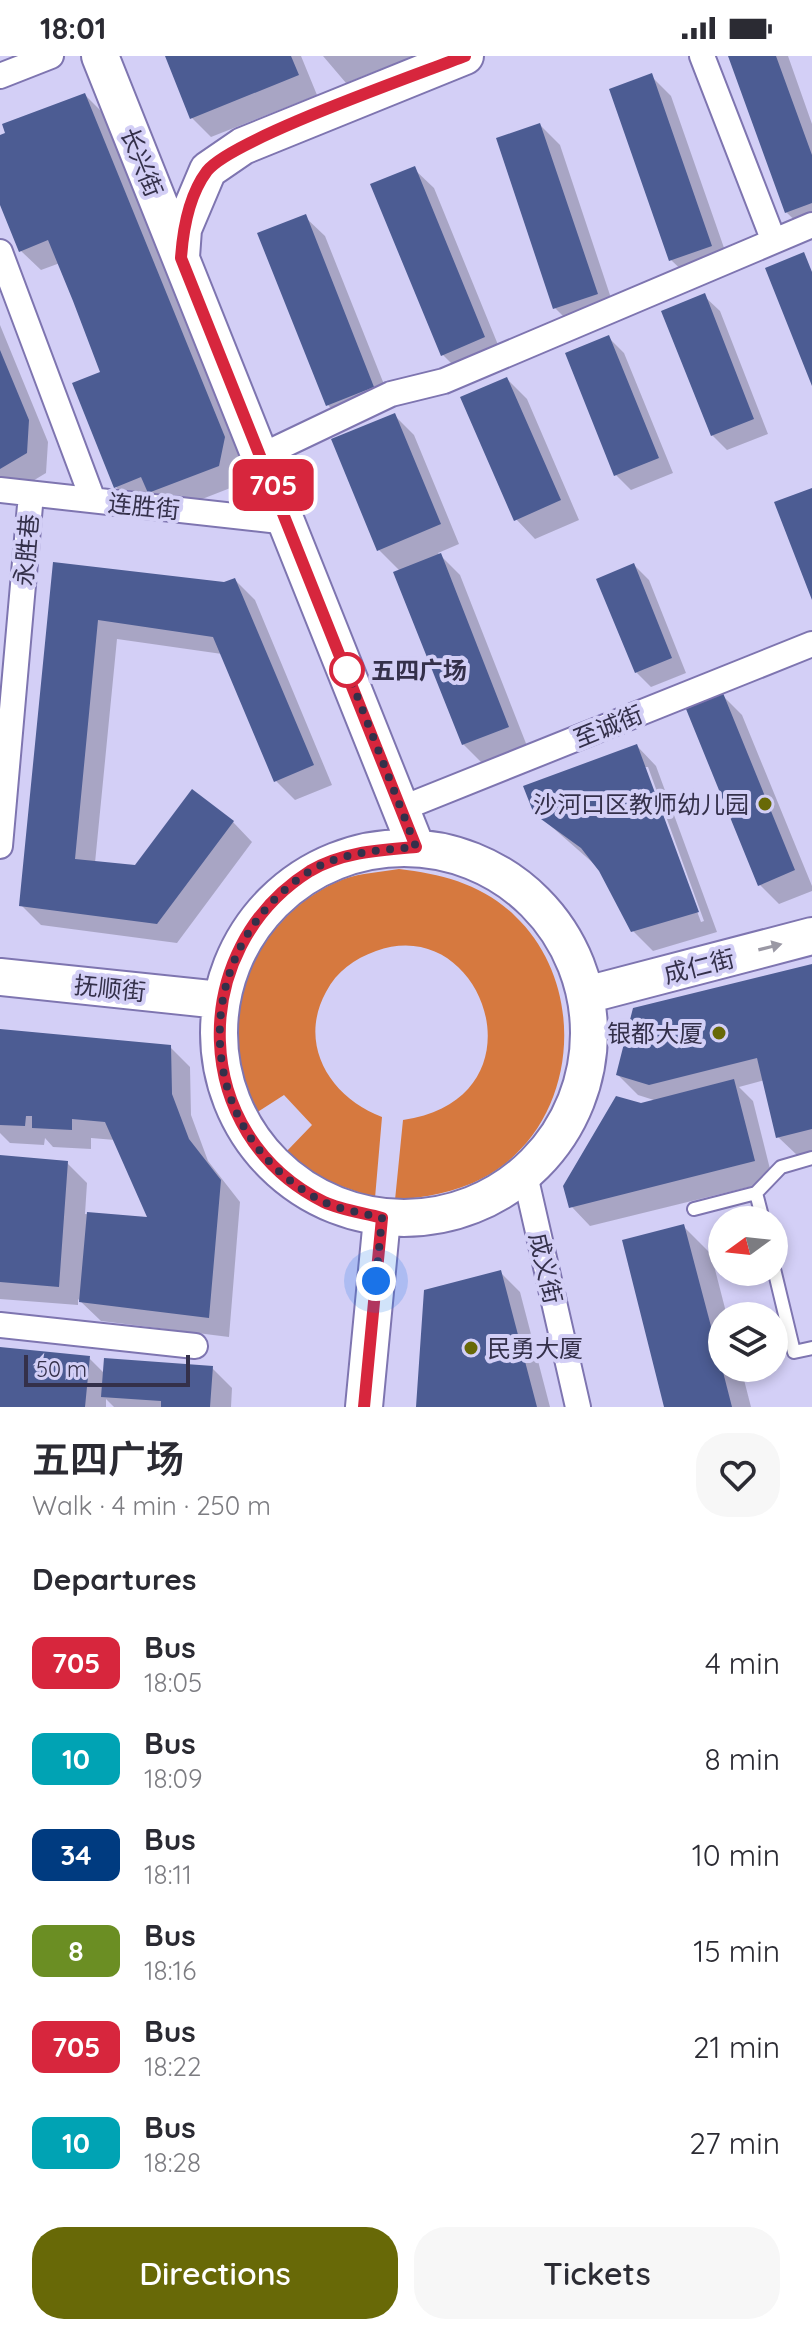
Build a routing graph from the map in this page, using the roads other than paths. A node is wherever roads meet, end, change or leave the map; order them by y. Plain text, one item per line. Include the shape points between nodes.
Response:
1 (51, 56) edge
2 (100, 56) edge
3 (465, 56) edge
4 (702, 56) edge
5 (0, 76) edge
6 (812, 225) edge
7 (773, 239) junction
8 (0, 252) edge
9 (181, 258) junction
10 (261, 456) junction
11 (0, 490) edge
12 (31, 494) junction
13 (93, 500) junction
14 (288, 522) junction
15 (812, 644) edge
16 (403, 808) junction
17 (0, 846) edge
18 (416, 847) junction
19 (812, 936) edge
20 (0, 977) edge
21 (586, 995) junction
22 (220, 1000) junction
23 (812, 1158) edge
24 (525, 1175) junction
25 (756, 1193) junction
26 (759, 1206) edge
27 (694, 1209) dead end
28 (382, 1218) junction
29 (778, 1286) edge
30 (0, 1325) edge
31 (195, 1346) dead end
32 (812, 1348) edge
33 (364, 1407) edge
34 (578, 1407) edge

1 - 5 street
2 - 9 street, 长兴街
3 - 9 street via 243,146 208,170 183,229
4 - 7 street
6 - 7 street
7 - 10 street via 444,381 391,394
8 - 13 street
9 - 10 street, 长兴街
10 - 14 street, 长兴街
11 - 12 street, 连胜街
12 - 13 street, 连胜街
12 - 17 street, 永胜巷
13 - 14 street, 连胜街
14 - 16 street, 长兴街
15 - 16 street, 至诚街
16 - 18 street, 长兴街
18 - 21 street via 475,860 526,892 564,939
18 - 22 street via 362,851 312,870 269,904 237,948
21 -> 19 street, 成仁街
20 - 22 street, 抚顺街
21 - 24 street via 589,1045 580,1094 558,1138
22 - 28 street via 219,1061 238,1118 274,1167 324,1202
23 - 25 lane via 781,1167
24 - 28 street via 482,1203 445,1214
24 - 34 street, 成义街
25 - 26 lane
25 - 27 lane
28 - 33 street
29 - 32 lane via 794,1352
30 - 31 street

